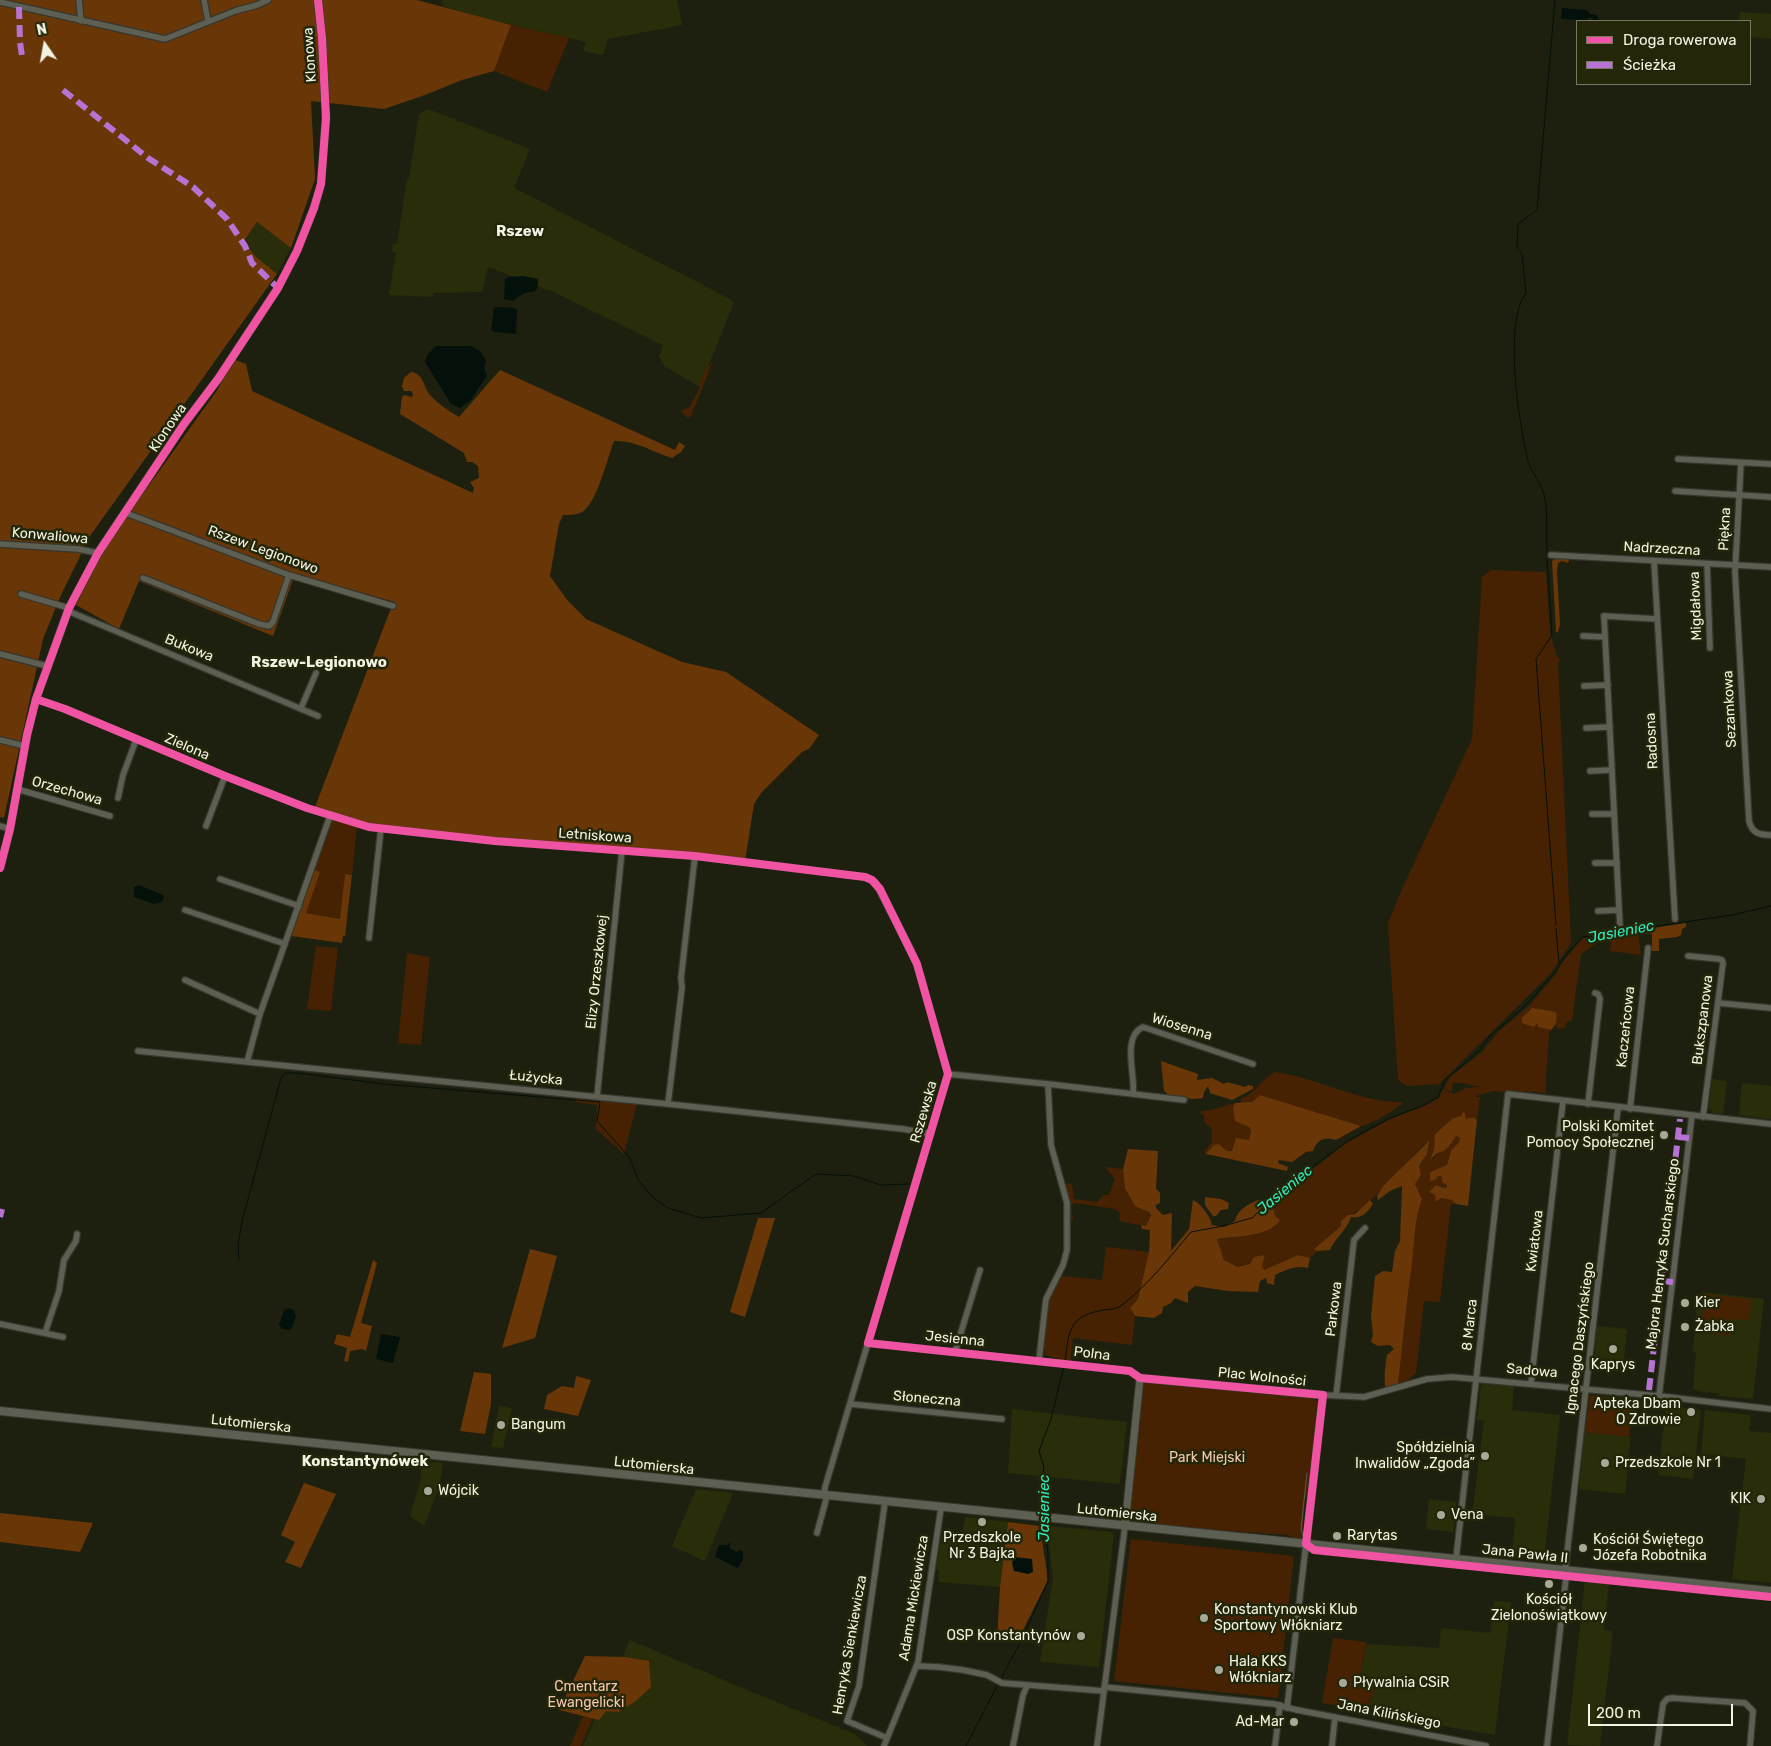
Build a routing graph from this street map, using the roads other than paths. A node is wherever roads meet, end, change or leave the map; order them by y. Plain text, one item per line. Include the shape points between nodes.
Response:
1 (79, 0) edge
2 (204, 0) edge
3 (268, 0) edge
4 (318, 0) edge
5 (0, 2) edge
6 (19, 3) edge
7 (81, 21) junction
8 (208, 22) junction
9 (1678, 459) dead end
10 (1741, 463) junction
11 (1771, 464) edge
12 (1675, 491) dead end
13 (1740, 495) junction
14 (1771, 497) edge
15 (126, 512) junction
16 (0, 544) edge
17 (98, 553) junction
18 (1551, 555) dead end
19 (1654, 561) junction
20 (1707, 564) junction
21 (1736, 566) junction
22 (1771, 568) edge
23 (289, 575) junction
24 (143, 578) dead end
25 (21, 594) dead end
26 (393, 606) dead end
27 (68, 610) junction
28 (1657, 619) junction
29 (1583, 636) dead end
30 (1605, 637) junction
31 (1710, 648) dead end
32 (0, 654) edge
33 (47, 666) junction
34 (316, 673) dead end
35 (1608, 685) junction
36 (1584, 686) dead end
37 (36, 698) junction
38 (301, 708) junction
39 (318, 716) dead end
40 (1610, 727) junction
41 (1586, 728) dead end
42 (0, 740) edge
43 (136, 740) junction
44 (25, 746) junction
45 (1612, 770) junction
46 (1590, 771) dead end
47 (225, 776) junction
48 (17, 789) junction
49 (118, 798) dead end
50 (1592, 814) dead end
51 (1614, 814) junction
52 (110, 816) dead end
53 (330, 816) junction
54 (0, 826) edge
55 (206, 826) dead end
56 (381, 828) junction
57 (10, 829) junction
58 (1771, 835) edge
59 (622, 850) junction
60 (695, 856) junction
61 (1595, 863) dead end
62 (1617, 863) junction
63 (0, 868) edge
64 (858, 876) joint
65 (220, 879) dead end
66 (299, 906) junction
67 (185, 910) dead end
68 (1619, 910) junction
69 (1598, 911) dead end
70 (1675, 919) dead end
71 (1620, 927) dead end
72 (369, 938) dead end
73 (285, 944) junction
74 (1648, 948) dead end
75 (1688, 956) dead end
76 (185, 980) dead end
77 (1595, 993) dead end
78 (1718, 1003) junction
79 (1771, 1008) edge
80 (260, 1014) junction
81 (138, 1051) dead end
82 (247, 1062) junction
83 (1253, 1064) dead end
84 (948, 1074) junction
85 (1048, 1084) junction
86 (1133, 1094) junction
87 (597, 1097) junction
88 (1184, 1100) dead end
89 (1563, 1101) junction
90 (668, 1104) junction
91 (1588, 1104) junction
92 (1618, 1108) junction
93 (1630, 1109) junction
94 (1692, 1115) junction
95 (1703, 1117) junction
96 (1771, 1124) edge
97 (931, 1134) junction
98 (1365, 1228) dead end
99 (77, 1234) dead end
100 (980, 1270) dead end
101 (0, 1324) edge
102 (45, 1333) junction
103 (63, 1337) dead end
104 (868, 1343) junction
105 (955, 1352) junction
106 (1039, 1360) junction
107 (1140, 1378) junction
108 (1476, 1378) junction
109 (1531, 1384) junction
110 (1586, 1388) junction
111 (1322, 1396) junction
112 (1336, 1396) junction
113 (1659, 1396) junction
114 (850, 1404) junction
115 (1771, 1409) edge
116 (0, 1411) edge
117 (1002, 1419) dead end
118 (825, 1496) junction
119 (885, 1502) junction
120 (941, 1508) junction
121 (1125, 1526) junction
122 (817, 1533) dead end
123 (1306, 1544) junction
124 (1456, 1559) junction
125 (1565, 1570) junction
126 (1771, 1591) edge
127 (916, 1666) junction
128 (1027, 1686) junction
129 (1104, 1689) junction
130 (1280, 1705) junction
131 (1287, 1708) junction
132 (1336, 1717) junction
133 (887, 1738) junction
134 (884, 1746) edge
135 (1013, 1746) edge
136 (1097, 1746) edge
137 (1275, 1746) edge
138 (1332, 1746) edge
139 (1486, 1746) edge
140 (1546, 1746) edge
141 (1657, 1746) edge
142 (1750, 1746) edge

1 - 7 street
2 - 8 street
3 - 8 street
4 - 15 street, Klonowa via 326,126 321,184 314,208 278,288
5 - 6 street
6 - 7 street
7 - 8 street via 165,38
9 - 10 street
10 - 11 street
10 - 13 street, Piękna
12 - 13 street, Piękna
13 - 14 street, Piękna
13 - 21 street, Piękna
15 - 17 street, Klonowa
15 - 23 street, Rszew Legionowo
16 - 17 street, Konwaliowa via 78,548
17 - 27 street, Klonowa
18 - 19 street, Nadrzeczna
19 - 20 street, Nadrzeczna
19 - 28 street, Radosna
20 - 21 street, Nadrzeczna
20 - 31 street, Migdałowa
21 - 22 street, Nadrzeczna
21 - 58 street, Sezamkowa via 1749,820 1756,833
23 - 24 street via 269,626
23 - 26 street, Rszew Legionowo
25 - 27 street
27 - 33 street, Klonowa
27 - 38 street, Bukowa
28 - 30 street via 1604,616
28 - 70 street, Radosna
29 - 30 street
30 - 35 street
32 - 33 street
33 - 37 street, Klonowa
34 - 38 street
35 - 36 street
35 - 40 street
37 - 43 street, Zielona
37 - 44 street, Klonowa
38 - 39 street, Bukowa
40 - 41 street
40 - 45 street
42 - 44 street
43 - 47 street, Zielona
43 - 49 street
44 - 48 street, Klonowa
45 - 46 street
45 - 51 street
47 - 53 street, Zielona
47 - 55 street
48 - 52 street, Orzechowa
48 - 57 street, Klonowa
50 - 51 street
51 - 62 street
53 - 56 street, Letniskowa
53 - 66 street
54 - 57 street
56 - 59 street, Letniskowa via 495,841
56 - 72 street
57 - 63 street, Klonowa
59 - 60 street, Letniskowa
59 - 87 street, Elizy Orzeszkowej
60 - 64 street, Letniskowa
60 - 90 street
61 - 62 street
62 - 68 street
64 - 84 street, Rszewska via 870,878 877,884 909,946
65 - 66 street
66 - 73 street
67 - 73 street
68 - 69 street
68 - 71 street
73 - 80 street
74 - 93 street, Kaczeńcowa
75 - 78 street, Bukszpanowa via 1722,960
76 - 80 street
77 - 91 street via 1600,999
78 - 79 street
78 - 95 street, Bukszpanowa
80 - 82 street
81 - 82 street, Łużycka
82 - 87 street, Łużycka
83 - 86 street, Wiosenna via 1143,1028 1136,1033 1130,1048
84 - 85 street
84 - 97 street, Rszewska
85 - 86 street
85 - 106 street via 1051,1145 1066,1203 1067,1250 1046,1299
86 - 88 street
87 - 90 street, Łużycka
89 - 91 street
89 - 108 street, 8 Marca via 1508,1094
89 - 109 street, Kwiatowa
90 - 97 street, Łużycka
91 - 92 street
92 - 93 street
92 - 110 street, Ignacego Daszyńskiego
93 - 94 street
94 - 95 street
94 - 113 street, Majora Henryka Sucharskiego
95 - 96 street
97 - 104 street, Rszewska
98 - 112 street, Parkowa via 1354,1240
99 - 102 street via 64,1260
100 - 105 street
101 - 102 street
102 - 103 street
104 - 105 street, Jesienna
104 - 114 street, Rszewska
105 - 106 street, Jesienna
106 - 107 street, Polna via 1130,1371
107 - 111 street, Plac Wolności
107 - 121 street
108 - 109 street, Sadowa
108 - 112 street, Sadowa via 1434,1378 1370,1396
108 - 124 street, 8 Marca
109 - 110 street, Sadowa
110 - 113 street, Sadowa
110 - 125 street, Ignacego Daszyńskiego
111 - 112 street, Sadowa
111 - 123 street, Plac Wolności
113 - 115 street, Sadowa
114 - 117 street, Słoneczna
114 - 118 street, Rszewska
116 - 118 main road, Lutomierska
118 - 119 main road, Lutomierska
118 - 122 street, Rszewska
119 - 120 main road, Lutomierska
119 - 133 street, Henryka Sienkiewicza via 859,1686 847,1721
120 - 121 main road, Lutomierska
120 - 127 street, Adama Mickiewicza
121 - 123 main road, Lutomierska
121 - 129 street
123 - 124 main road, Jana Pawła II
123 - 131 street, Plac Wolności
124 - 125 main road, Jana Pawła II
125 - 126 main road, Jana Pawła II
125 - 140 street, Ignacego Daszyńskiego
127 - 128 street via 963,1670 987,1675 1002,1683
127 - 133 street, Adama Mickiewicza
128 - 129 street
128 - 135 street
129 - 130 street
129 - 136 street
130 - 131 street
130 - 137 street
131 - 132 street, Jana Kilińskiego
132 - 138 street
132 - 139 street, Jana Kilińskiego
133 - 134 street, Adama Mickiewicza
141 - 142 street via 1663,1704 1672,1698 1750,1706 1753,1717

